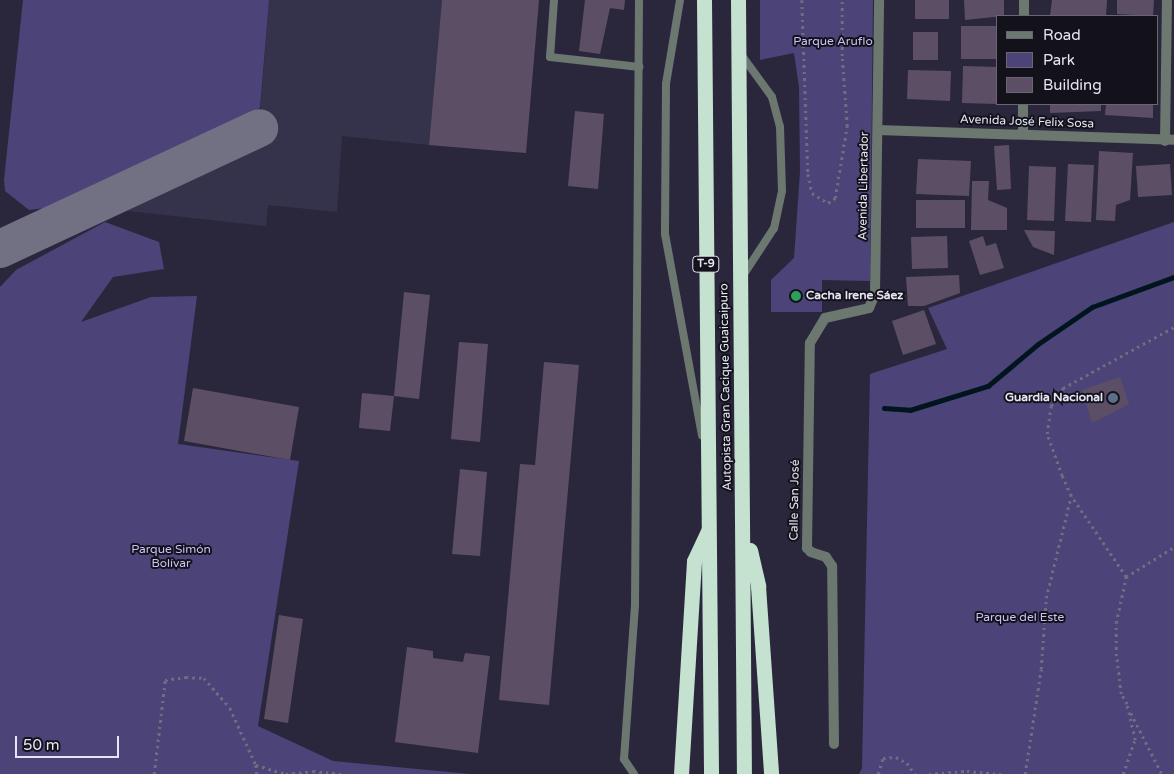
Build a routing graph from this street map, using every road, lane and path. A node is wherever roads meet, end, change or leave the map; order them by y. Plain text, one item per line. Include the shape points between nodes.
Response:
1 (554, 0) edge
2 (639, 0) edge
3 (680, 0) edge
4 (704, 0) edge
5 (738, 0) edge
6 (802, 0) edge
7 (842, 0) edge
8 (879, 0) edge
9 (1024, 0) edge
10 (1167, 0) edge
11 (1024, 15) edge
12 (738, 50) junction
13 (639, 67) junction
14 (1023, 105) edge
15 (878, 130) junction
16 (1022, 133) junction
17 (1169, 141) edge
18 (738, 283) junction
19 (1174, 328) edge
20 (814, 332) joint
21 (1072, 496) junction
22 (708, 502) junction
23 (710, 528) junction
24 (744, 529) junction
25 (1174, 547) edge
26 (1126, 577) junction
27 (1127, 704) junction
28 (834, 744) dead end
29 (256, 765) junction
30 (154, 774) edge
31 (257, 774) edge
32 (286, 774) edge
33 (342, 774) edge
34 (634, 774) edge
35 (681, 774) edge
36 (711, 774) edge
37 (744, 774) edge
38 (771, 774) edge
39 (878, 774) edge
40 (915, 774) edge
41 (929, 774) edge
42 (1001, 774) edge
43 (1025, 774) edge
44 (1123, 774) edge
45 (1162, 774) edge

1 - 13 lane via 550,57
2 - 13 lane
3 - 22 lane via 666,84 664,234 702,432
4 - 22 highway, Autopista Gran Cacique Guaicaipuro / T-9
5 - 12 highway, Autopista Gran Cacique Guaicaipuro / T-9
6 - 7 path via 808,174 812,193 828,203 836,198 847,126
8 - 15 street, Avenida Libertador
9 - 11 street
10 - 17 street
12 - 18 highway, Autopista Gran Cacique Guaicaipuro / T-9
12 - 18 lane via 772,96 780,126 782,190 774,228
13 - 34 lane via 635,604 624,758
14 - 16 street
15 - 16 street, Avenida José Felix Sosa
15 - 20 street, Avenida Libertador via 873,302 861,311 826,318
16 - 17 street, Avenida José Felix Sosa
18 - 24 highway, Autopista Gran Cacique Guaicaipuro / T-9
19 - 21 path via 1063,388 1051,406 1047,434
20 - 28 street, Calle San José via 810,343 807,548 826,557 832,566
21 - 26 path
21 - 43 path via 1046,598 1041,669
22 - 23 highway, Autopista Gran Cacique Guaicaipuro / T-9
23 - 35 highway via 694,561
23 - 36 highway, Autopista Gran Cacique Guaicaipuro / T-9
24 - 37 highway, Autopista Gran Cacique Guaicaipuro / T-9
24 - 38 highway via 758,586
25 - 26 path
26 - 27 path via 1116,623 1115,647 1119,684
27 - 44 path via 1134,740
27 - 45 path
29 - 30 path via 230,708 204,678 186,677 165,680
29 - 31 path
29 - 32 path
32 - 33 path via 313,771
39 - 40 path via 882,758 896,757 907,763
41 - 42 path via 967,771

